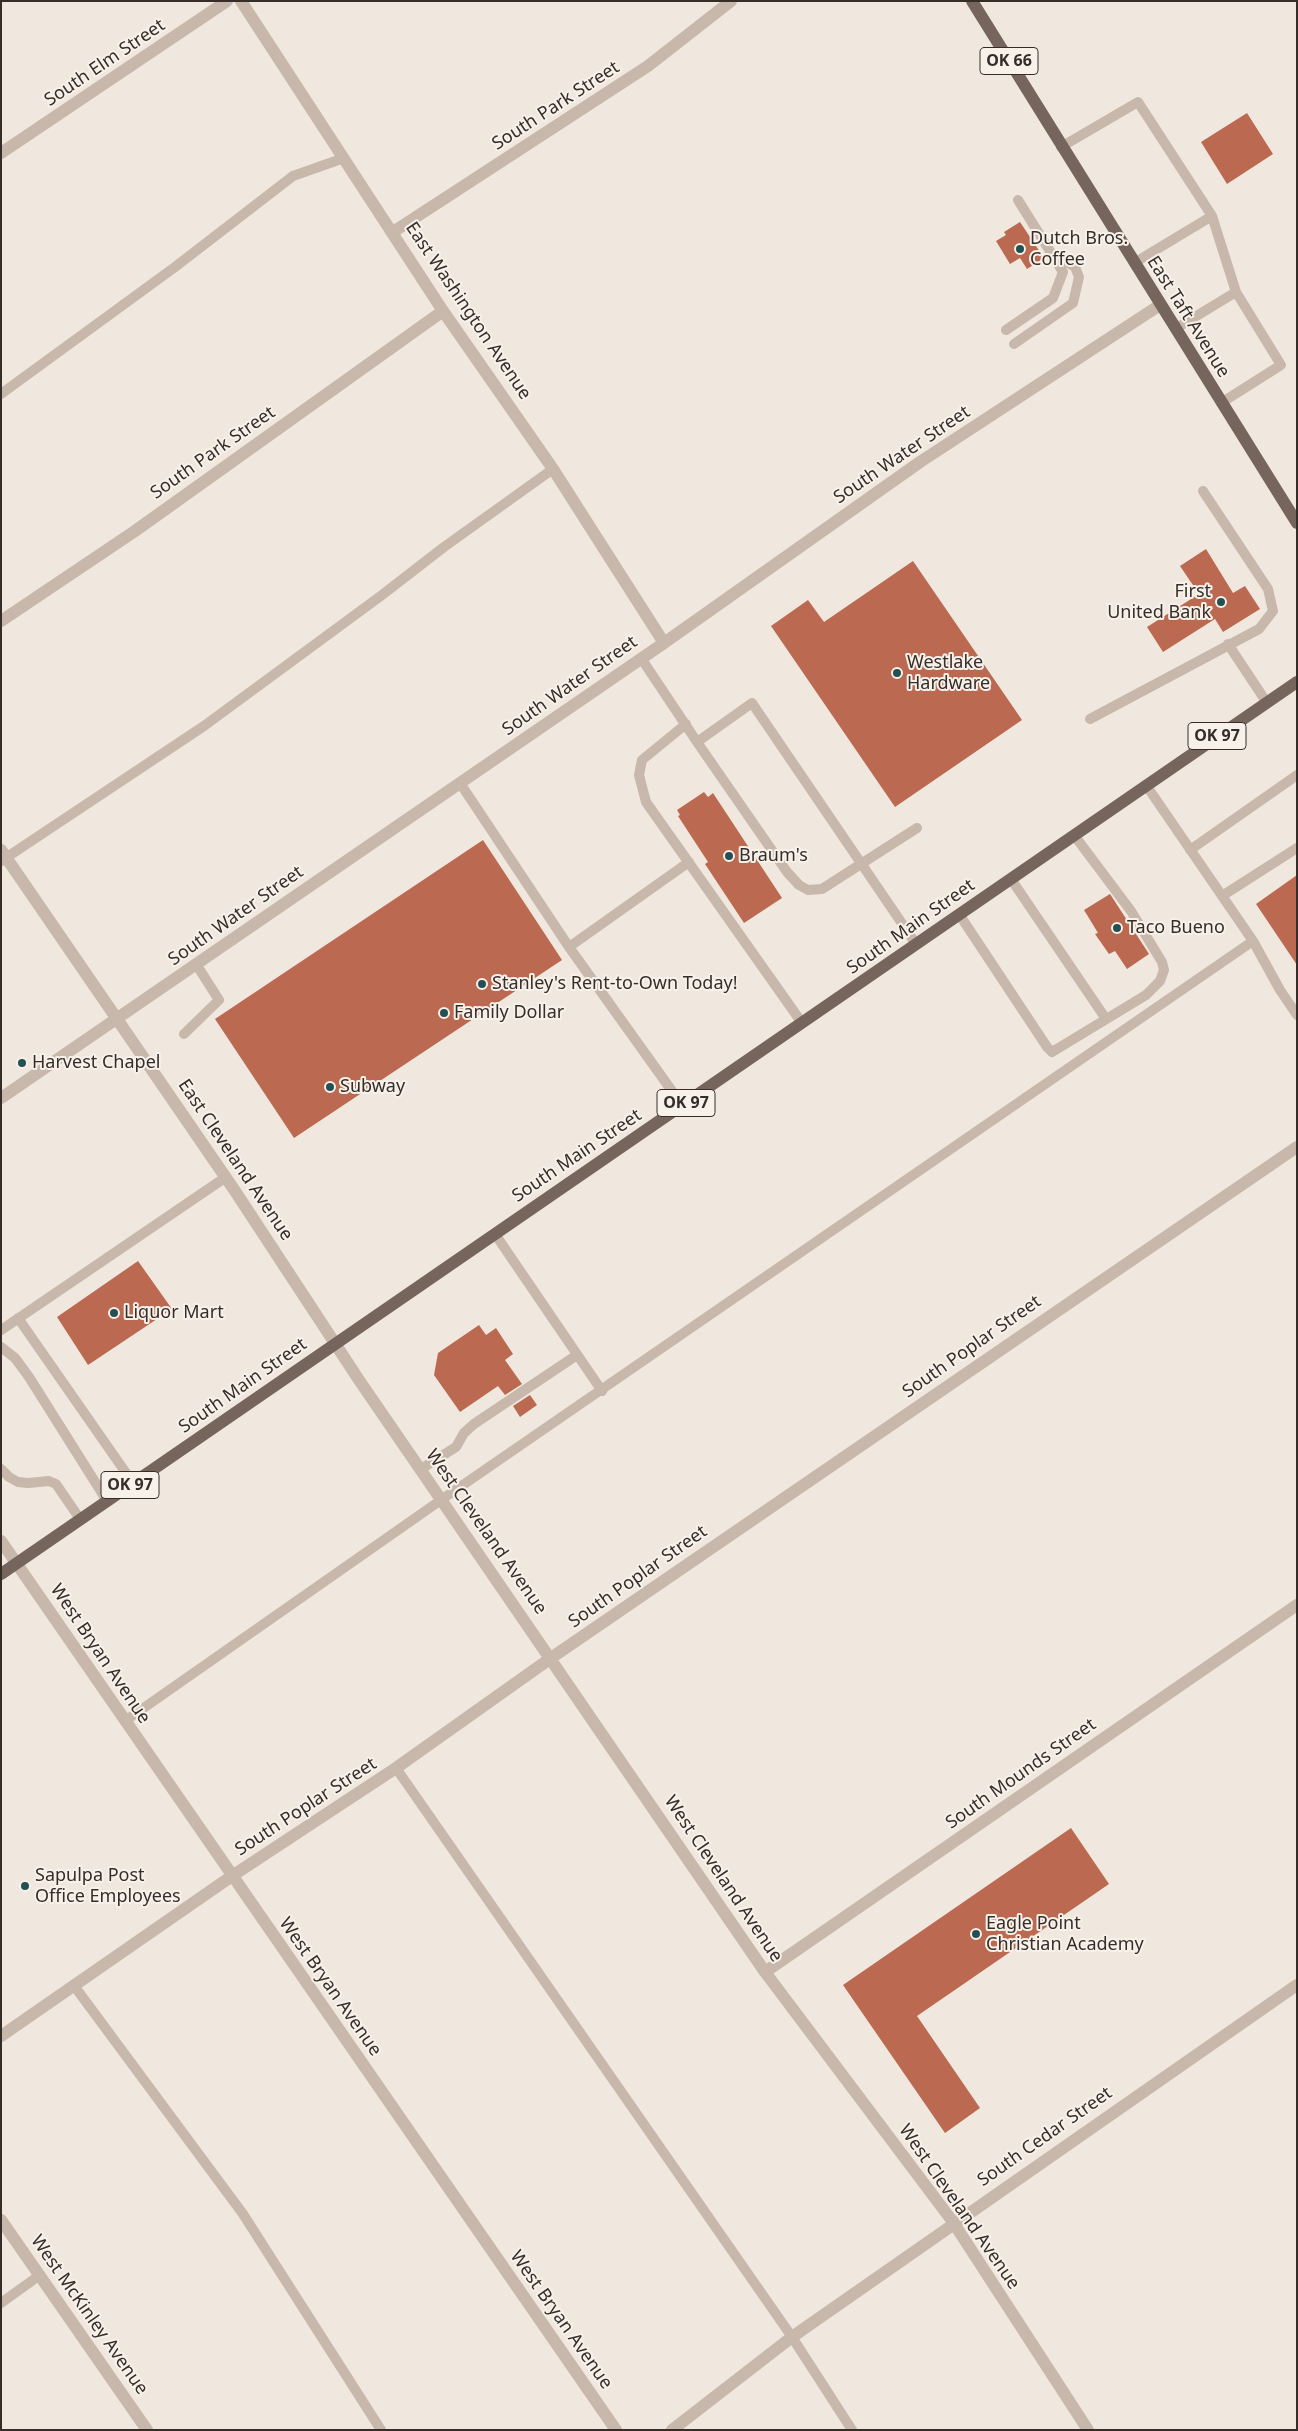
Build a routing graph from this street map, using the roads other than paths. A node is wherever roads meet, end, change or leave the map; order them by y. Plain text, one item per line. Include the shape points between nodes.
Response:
1 (227, 1) edge
2 (241, 1) edge
3 (732, 1) edge
4 (972, 1) edge
5 (1061, 147) junction
6 (1, 153) edge
7 (344, 158) junction
8 (1018, 200) dead end
9 (1212, 216) junction
10 (394, 232) junction
11 (1052, 253) junction
12 (1134, 263) junction
13 (1236, 292) junction
14 (1160, 305) junction
15 (443, 311) junction
16 (1006, 330) dead end
17 (1175, 330) junction
18 (1014, 344) dead end
19 (1, 394) edge
20 (1221, 403) junction
21 (553, 470) junction
22 (1203, 491) dead end
23 (1297, 523) edge
24 (1, 621) edge
25 (664, 642) junction
26 (1228, 644) junction
27 (641, 658) junction
28 (1297, 682) edge
29 (1267, 703) junction
30 (1090, 719) dead end
31 (686, 724) junction
32 (697, 742) junction
33 (1297, 776) edge
34 (460, 783) junction
35 (1146, 785) junction
36 (916, 828) dead end
37 (1074, 835) junction
38 (1297, 848) edge
39 (1190, 850) junction
40 (3, 857) edge
41 (689, 862) junction
42 (862, 864) junction
43 (1011, 879) junction
44 (1222, 896) junction
45 (959, 914) junction
46 (1253, 941) junction
47 (916, 944) junction
48 (569, 947) junction
49 (196, 964) junction
50 (1297, 1015) edge
51 (117, 1019) junction
52 (1106, 1019) junction
53 (802, 1023) junction
54 (184, 1034) dead end
55 (1, 1098) edge
56 (682, 1105) junction
57 (1297, 1147) edge
58 (226, 1177) junction
59 (495, 1234) junction
60 (18, 1318) junction
61 (1, 1330) edge
62 (335, 1344) junction
63 (1, 1347) edge
64 (577, 1355) junction
65 (602, 1391) junction
66 (1, 1469) edge
67 (421, 1469) junction
68 (133, 1483) junction
69 (441, 1500) junction
70 (107, 1501) junction
71 (80, 1519) junction
72 (1, 1541) edge
73 (17, 1564) junction
74 (1, 1574) edge
75 (1297, 1605) edge
76 (551, 1658) junction
77 (125, 1721) junction
78 (396, 1768) junction
79 (232, 1876) junction
80 (765, 1972) junction
81 (1297, 1985) edge
82 (75, 1986) junction
83 (1, 2036) edge
84 (1, 2220) edge
85 (953, 2222) junction
86 (40, 2275) junction
87 (1, 2303) edge
88 (792, 2336) junction
89 (147, 2430) edge
90 (381, 2430) edge
91 (616, 2430) edge
92 (672, 2430) edge
93 (852, 2430) edge
94 (1088, 2430) edge

1 - 6 street, South Elm Street
2 - 7 street, East Washington Avenue
3 - 10 street, South Park Street via 648,66
4 - 5 main road, East Taft Avenue / OK 66
5 - 9 lane via 1138,102
5 - 12 main road, East Taft Avenue / OK 66
7 - 10 street, East Washington Avenue
7 - 19 lane via 293,176
8 - 11 lane
9 - 12 lane
9 - 13 lane
10 - 15 street, East Washington Avenue
11 - 16 lane via 1063,272 1053,298
11 - 18 lane via 1075,267 1079,277 1073,303
12 - 14 main road, East Taft Avenue / OK 66
13 - 17 lane
13 - 20 lane via 1280,365
14 - 17 main road, East Taft Avenue / OK 66
14 - 25 street, South Water Street via 920,462
15 - 21 street, East Washington Avenue
15 - 24 street, South Park Street
17 - 20 main road, East Taft Avenue / OK 66
20 - 23 main road, East Taft Avenue / OK 66
21 - 25 street, East Washington Avenue
21 - 40 lane via 204,726
22 - 26 lane via 1268,588 1273,611 1259,629
25 - 27 street, South Water Street
26 - 29 lane
26 - 30 lane
27 - 31 lane
27 - 34 street, South Water Street
28 - 29 main road, South Main Street / OK 97
29 - 35 main road, South Main Street / OK 97
31 - 32 lane
31 - 41 lane via 642,760 639,775 646,802
32 - 42 lane via 798,885 808,890 822,889
32 - 42 lane via 752,703
33 - 39 lane
34 - 48 lane
34 - 49 street, South Water Street
35 - 37 main road, South Main Street / OK 97
35 - 39 lane
36 - 42 lane
37 - 43 main road, South Main Street / OK 97
37 - 52 lane via 1130,911 1164,970 1160,981 1146,994
38 - 44 lane
39 - 44 lane
40 - 51 street, East Cleveland Avenue
41 - 48 lane
41 - 53 lane
42 - 47 lane
43 - 45 main road, South Main Street / OK 97
43 - 52 lane
44 - 46 lane
45 - 47 main road, South Main Street / OK 97
45 - 52 lane via 1052,1052
46 - 50 lane
46 - 65 lane
47 - 53 main road, South Main Street / OK 97
48 - 56 lane
49 - 51 street, South Water Street
49 - 54 lane via 219,1000
51 - 55 street, South Water Street
51 - 58 street, East Cleveland Avenue
53 - 56 main road, South Main Street / OK 97
56 - 59 main road, South Main Street / OK 97
57 - 76 street, South Poplar Street
58 - 60 lane
58 - 62 street, East Cleveland Avenue
59 - 62 main road, South Main Street / OK 97
59 - 64 lane
60 - 61 lane
60 - 68 lane
62 - 67 street, West Cleveland Avenue
62 - 68 main road, South Main Street / OK 97
63 - 70 lane via 15,1358 29,1377
64 - 65 lane
64 - 67 lane via 474,1424 456,1447
65 - 69 lane
66 - 71 lane via 18,1482 50,1481 56,1484
67 - 69 street, West Cleveland Avenue
68 - 70 main road, South Main Street / OK 97
69 - 76 street, West Cleveland Avenue
69 - 77 lane
70 - 71 main road, South Main Street / OK 97
71 - 73 main road, South Main Street / OK 97
72 - 73 street, West Bryan Avenue
73 - 74 main road, South Main Street / OK 97
73 - 77 street, West Bryan Avenue
75 - 80 street, South Mounds Street
76 - 78 street, South Poplar Street
76 - 80 street, West Cleveland Avenue
77 - 79 street, West Bryan Avenue
78 - 79 street, South Poplar Street
78 - 88 lane
79 - 82 street, South Poplar Street
79 - 91 street, West Bryan Avenue
80 - 85 street, West Cleveland Avenue
81 - 85 street, South Cedar Street
82 - 83 street, South Poplar Street
82 - 90 lane via 243,2214
84 - 86 street, West McKinley Avenue
85 - 88 street, South Cedar Street
85 - 94 street, West Cleveland Avenue
86 - 87 lane
86 - 89 street, West McKinley Avenue
88 - 92 street, South Cedar Street
88 - 93 lane

